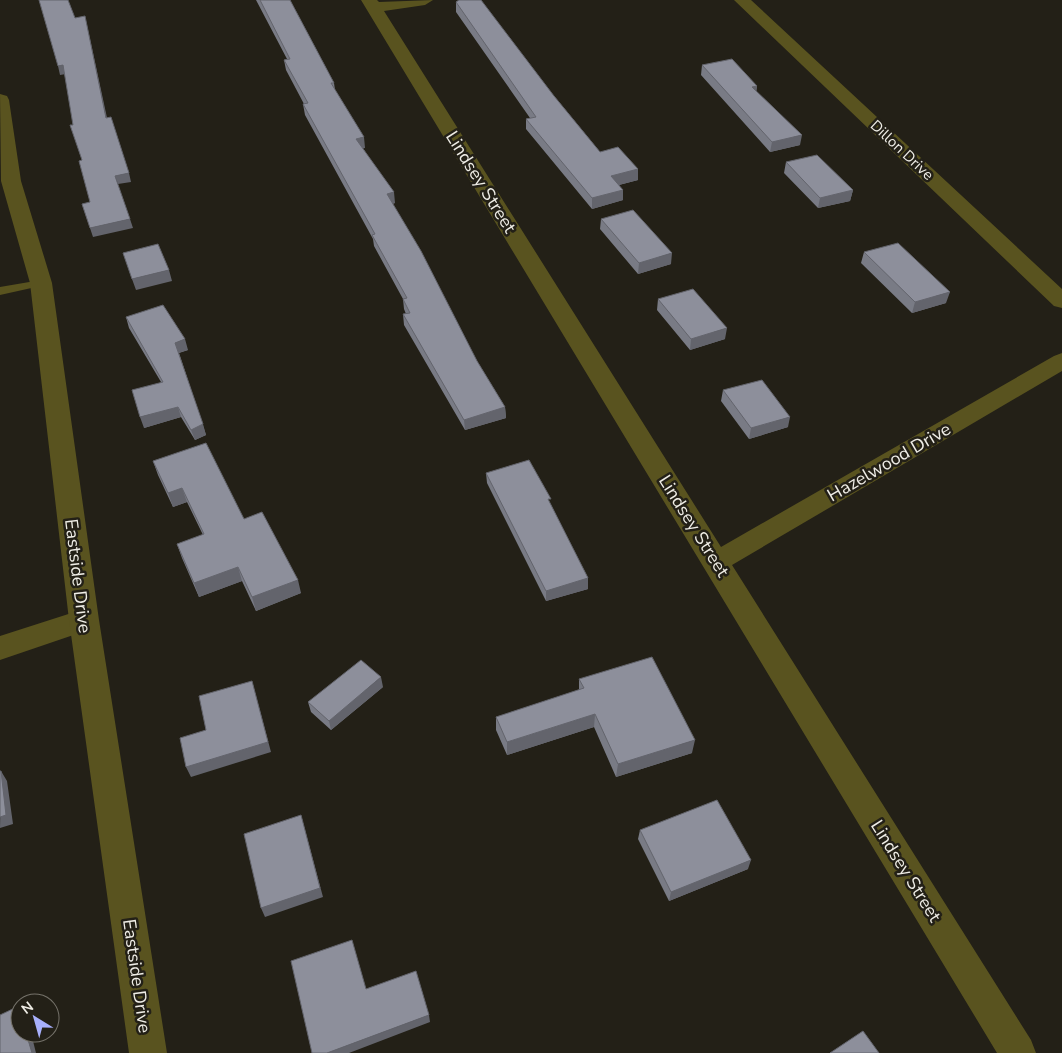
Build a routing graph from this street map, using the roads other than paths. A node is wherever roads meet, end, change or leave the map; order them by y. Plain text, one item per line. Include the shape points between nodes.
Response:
1 (425, 0) edge
2 (742, 0) edge
3 (371, 4) edge
4 (0, 100) edge
5 (6, 182) edge
6 (41, 283) junction
7 (0, 291) edge
8 (1062, 301) edge
9 (1062, 361) edge
10 (716, 562) junction
11 (84, 620) junction
12 (0, 648) edge
13 (148, 1053) edge
14 (1018, 1053) edge

1 - 3 street
2 - 8 street, Dillon Drive
3 - 10 street, Lindsey Street
4 - 5 street, Eastside Drive
5 - 6 street, Eastside Drive
6 - 7 lane
6 - 11 street, Eastside Drive
9 - 10 street, Hazelwood Drive
10 - 14 street, Lindsey Street
11 - 12 street
11 - 13 street, Eastside Drive

